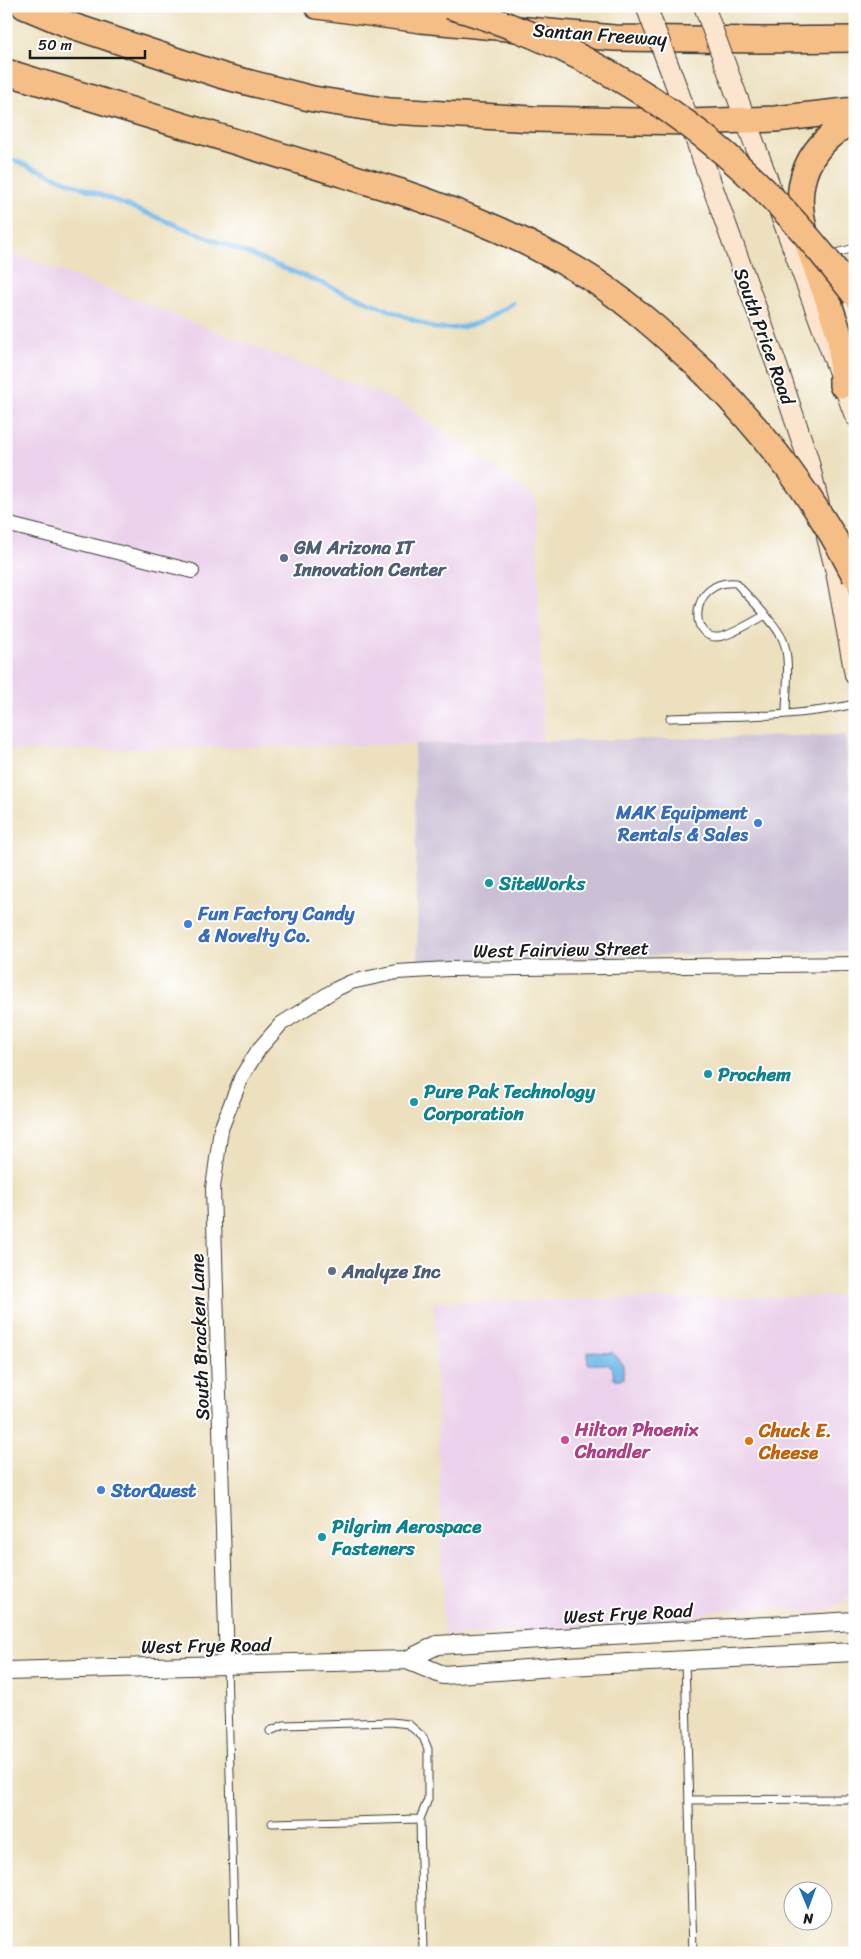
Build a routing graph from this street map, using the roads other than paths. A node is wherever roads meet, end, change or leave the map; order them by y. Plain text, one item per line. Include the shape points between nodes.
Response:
1 (24, 6) edge
2 (317, 6) edge
3 (449, 6) edge
4 (499, 6) edge
5 (646, 6) edge
6 (704, 6) edge
7 (855, 38) edge
8 (6, 72) edge
9 (855, 110) edge
10 (855, 118) edge
11 (745, 120) junction
12 (689, 122) junction
13 (855, 248) edge
14 (813, 258) junction
15 (855, 270) edge
16 (855, 295) edge
17 (842, 385) junction
18 (855, 416) edge
19 (6, 524) edge
20 (192, 571) dead end
21 (855, 576) edge
22 (764, 616) junction
23 (855, 675) edge
24 (855, 704) edge
25 (786, 714) junction
26 (670, 718) dead end
27 (855, 964) edge
28 (281, 1024) joint
29 (855, 1621) edge
30 (683, 1632) junction
31 (855, 1652) edge
32 (407, 1660) junction
33 (685, 1660) junction
34 (227, 1666) junction
35 (6, 1671) edge
36 (270, 1732) dead end
37 (855, 1799) edge
38 (689, 1800) junction
39 (420, 1819) junction
40 (272, 1823) dead end
41 (235, 1953) edge
42 (423, 1953) edge
43 (693, 1953) edge

1 - 12 highway via 67,24 223,76 313,98 390,112
2 - 7 highway, Santan Freeway via 421,20 614,38
3 - 16 highway, bridge via 564,50 678,116 755,181 827,259
4 - 15 highway via 562,32 644,78 692,110 739,146 784,188
5 - 12 main road, South Price Road, bridge
6 - 11 main road, bridge
8 - 21 highway, bridge via 453,210 505,232 593,279 654,326 706,374 776,452 830,528
9 - 11 highway via 775,120
10 - 14 highway via 814,152 805,170 800,209 803,232
11 - 12 highway
11 - 17 main road
12 - 23 main road, South Price Road via 808,459 836,572
13 - 14 lane
14 - 17 highway via 840,338
17 - 18 main road
19 - 20 street
22 - 22 lane via 736,583 712,586 698,608 702,631 711,637 723,636
22 - 25 lane via 783,641 787,663
24 - 25 lane
25 - 26 lane
27 - 28 street, West Fairview Street via 396,972 351,982
28 - 34 street, South Bracken Lane via 259,1048 242,1076 221,1130 213,1188
29 - 30 street, West Frye Road
30 - 32 street, West Frye Road via 437,1646
30 - 33 street
31 - 33 street, West Frye Road
32 - 33 street, West Frye Road via 443,1675
32 - 34 street, West Frye Road
33 - 38 lane
34 - 35 street, West Frye Road
34 - 41 lane
36 - 39 lane via 284,1725 408,1724 424,1737 428,1749 428,1799
37 - 38 lane
38 - 43 lane
39 - 40 lane
39 - 42 lane

